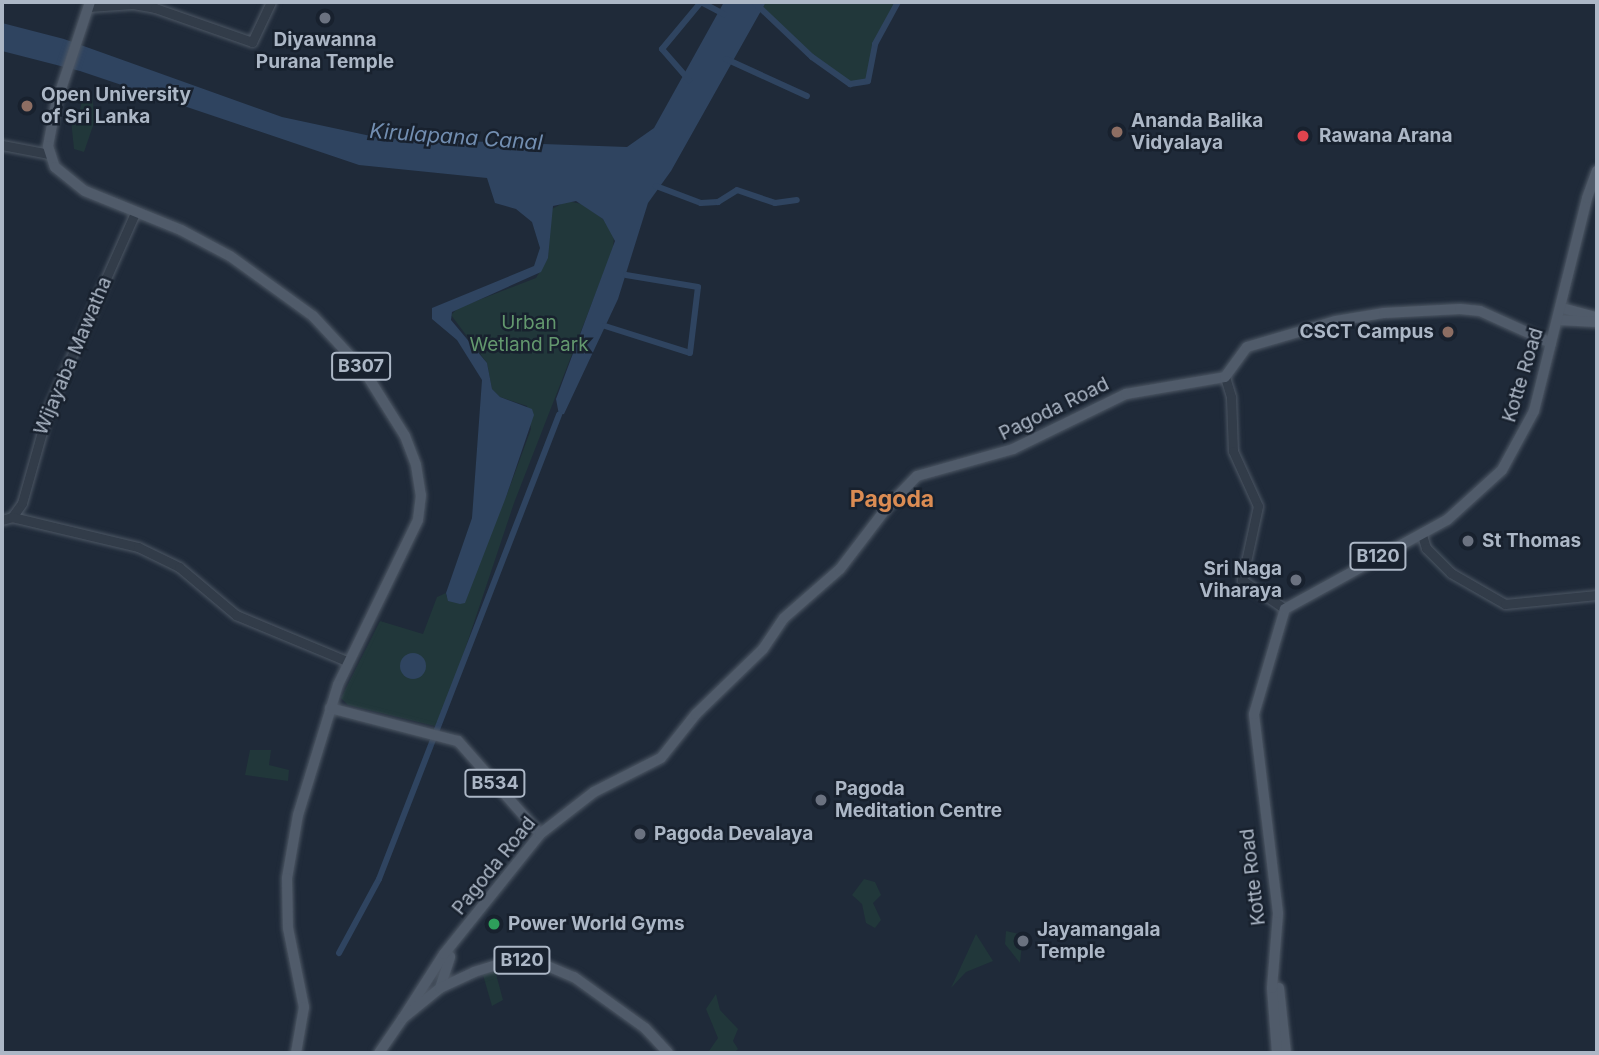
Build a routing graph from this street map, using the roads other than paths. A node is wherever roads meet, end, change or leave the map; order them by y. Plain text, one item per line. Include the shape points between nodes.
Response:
1 (271, 2) edge
2 (89, 4) edge
3 (2, 145) edge
4 (49, 154) junction
5 (1597, 171) edge
6 (135, 213) junction
7 (1562, 308) junction
8 (1558, 320) junction
9 (1597, 320) edge
10 (1551, 343) junction
11 (1226, 377) junction
12 (22, 503) junction
13 (12, 517) junction
14 (2, 520) edge
15 (28, 523) junction
16 (1422, 536) junction
17 (1597, 595) edge
18 (1285, 609) junction
19 (349, 662) junction
20 (330, 708) junction
21 (540, 834) junction
22 (454, 944) junction
23 (449, 958) junction
24 (1275, 965) junction
25 (428, 976) junction
26 (462, 976) junction
27 (440, 988) junction
28 (403, 1018) junction
29 (1275, 1050) edge
30 (296, 1053) edge
31 (379, 1053) edge
32 (668, 1053) edge
33 (1286, 1053) edge

1 - 2 street via 251,42 155,8
2 - 4 main road via 65,71
3 - 4 street
4 - 6 main road, B307 via 58,172 73,184
5 - 7 main road, Kotte Road / B120
6 - 12 street, Wijayaba Mawatha via 49,407
6 - 19 main road, B307 via 230,257 313,316 350,351 405,436 421,495 418,520
7 - 8 main road, Kotte Road / B120
7 - 9 main road
8 - 9 main road
8 - 10 main road, Kotte Road / B120
10 - 11 main road via 1480,311 1384,313 1269,337 1247,347
10 - 16 main road, Kotte Road / B120 via 1531,419 1502,470 1475,499
11 - 18 street via 1233,452 1258,506 1242,580 1246,587
11 - 21 main road, Pagoda Road via 1126,394 1013,449 917,476 888,505 840,569 784,618 764,649 696,714 661,758 594,792
12 - 13 street
12 - 15 street
13 - 14 street
13 - 15 street
15 - 19 street via 158,556 236,615
16 - 17 street via 1426,548 1451,573 1505,604
16 - 18 main road, Kotte Road / B120
18 - 24 main road, Kotte Road via 1254,714 1278,913
19 - 20 main road, B307
20 - 21 main road, B534 via 458,741
20 - 30 main road, B307 via 298,815 287,878 288,928 304,1007
21 - 22 main road, Pagoda Road
22 - 23 main road, Pagoda Road
22 - 25 main road, Pagoda Road
23 - 26 main road via 448,972
23 - 27 main road, Pagoda Road
24 - 29 main road, Kotte Road
24 - 33 main road, Kotte Road
25 - 27 main road
25 - 28 main road, Pagoda Road
26 - 27 main road, B120
26 - 32 main road, B120 via 516,960 558,968 645,1028
27 - 28 main road, B120
28 - 31 main road, B120

